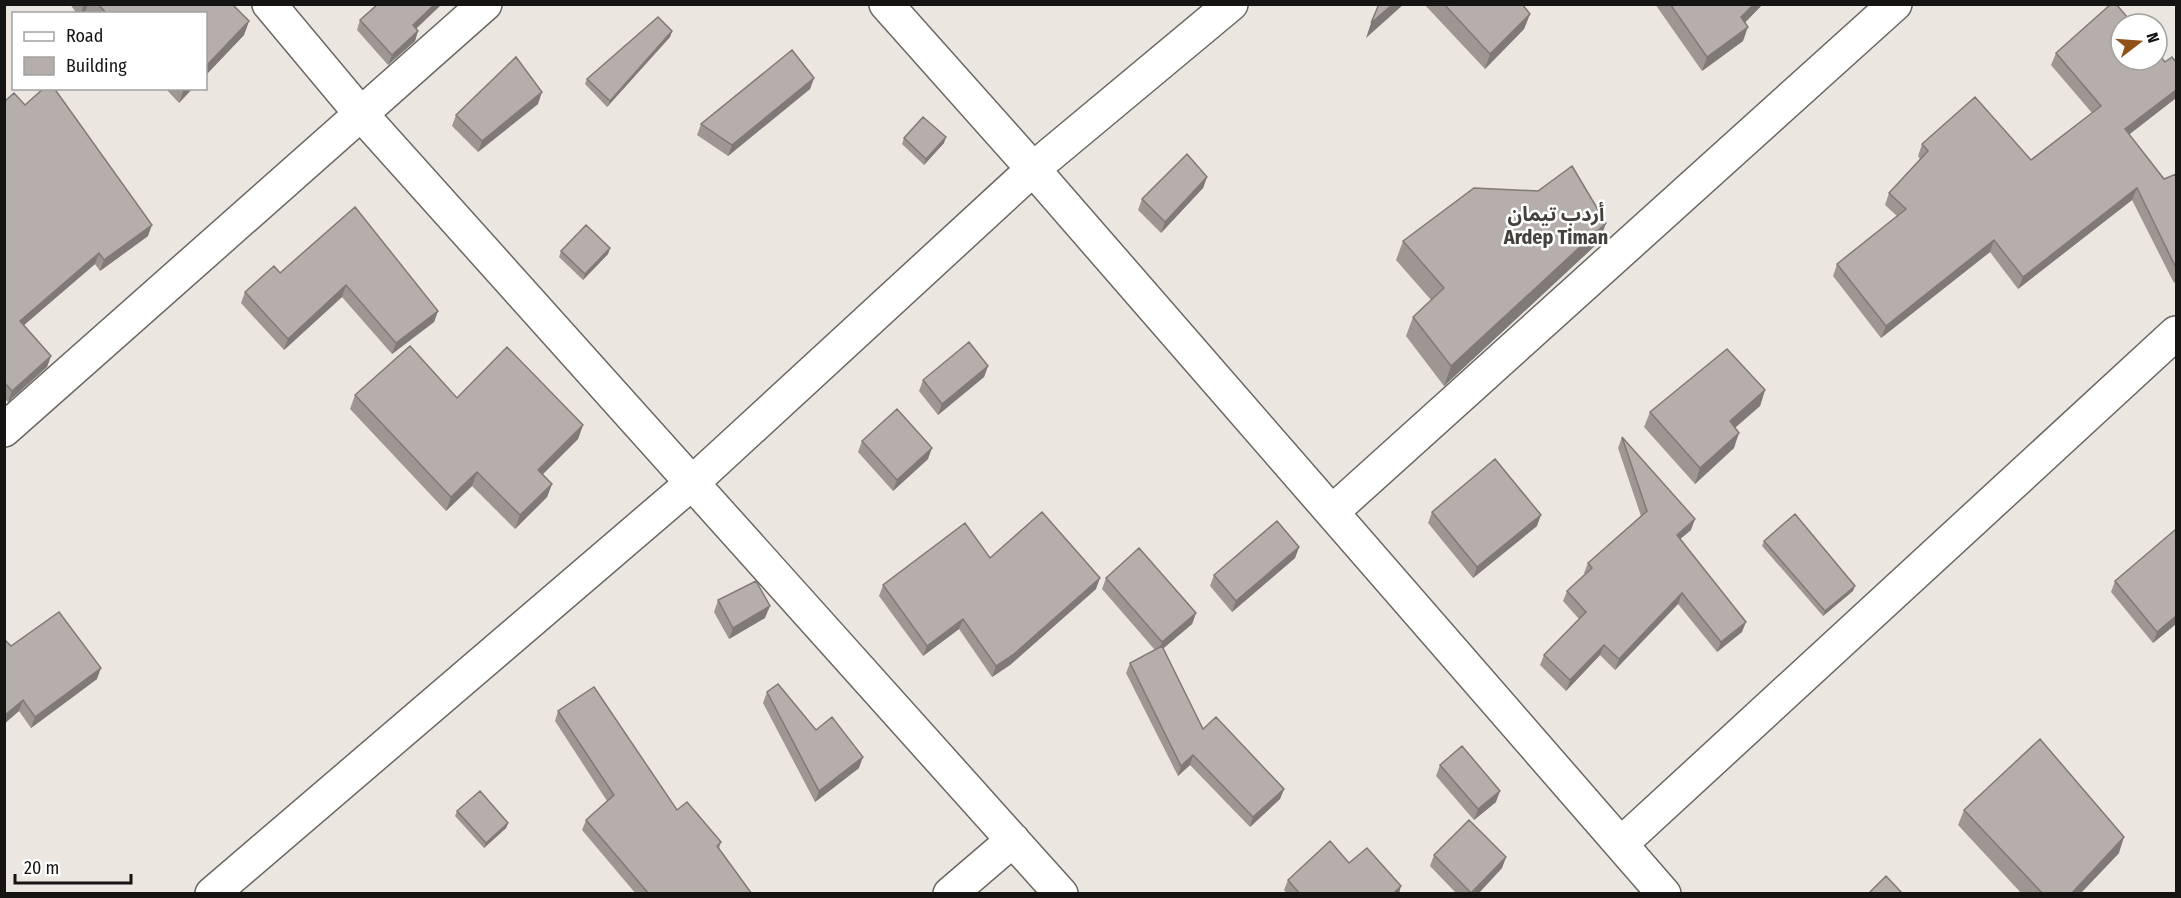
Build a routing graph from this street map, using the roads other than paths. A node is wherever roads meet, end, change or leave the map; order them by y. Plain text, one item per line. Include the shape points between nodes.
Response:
1 (269, 4) edge
2 (485, 4) edge
3 (886, 4) edge
4 (1231, 4) edge
5 (1895, 4) edge
6 (362, 114) junction
7 (1033, 169) junction
8 (2176, 333) edge
9 (4, 430) edge
10 (693, 482) junction
11 (1332, 512) junction
12 (1013, 840) junction
13 (1622, 843) junction
14 (212, 894) edge
15 (950, 894) edge
16 (1061, 894) edge
17 (1664, 894) edge

1 - 6 street
2 - 6 street
3 - 7 street
4 - 7 street
5 - 11 street
6 - 9 street
6 - 10 street
7 - 10 street
7 - 11 street
8 - 13 street
10 - 12 street
10 - 14 street
11 - 13 street
12 - 15 street
12 - 16 street
13 - 17 street

